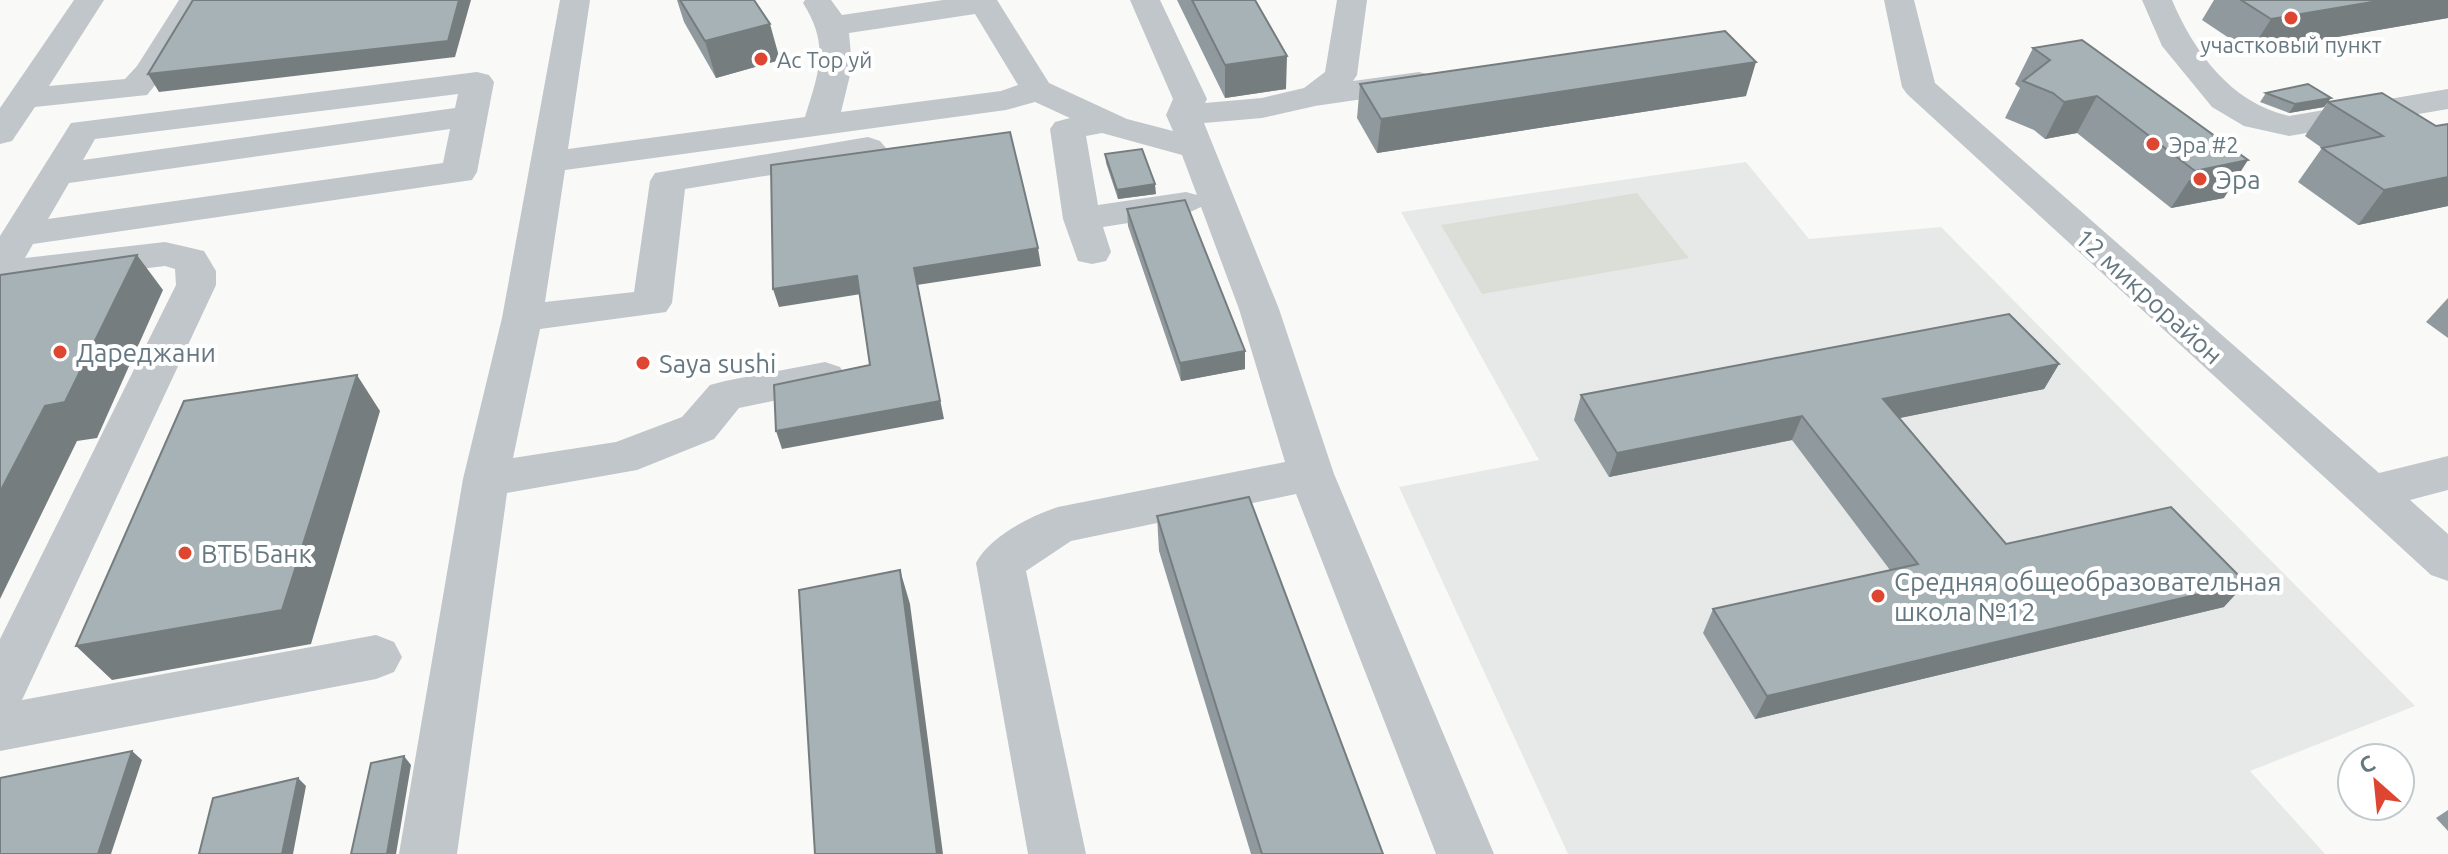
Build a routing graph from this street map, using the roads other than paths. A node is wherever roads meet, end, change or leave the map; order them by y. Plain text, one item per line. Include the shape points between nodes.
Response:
1 (89, 0) edge
2 (194, 0) edge
3 (575, 0) edge
4 (1145, 0) edge
5 (1352, 0) edge
6 (1899, 0) edge
7 (2157, 0) edge
8 (826, 13) edge
9 (1452, 78) edge
10 (135, 88) junction
11 (1037, 90) junction
12 (1315, 96) junction
13 (24, 98) junction
14 (2448, 99) edge
15 (471, 116) junction
16 (1106, 122) junction
17 (820, 125) junction
18 (106, 127) junction
19 (1001, 127) dead end
20 (1190, 132) junction
21 (0, 134) edge
22 (548, 162) junction
23 (57, 174) junction
24 (1219, 198) junction
25 (21, 234) junction
26 (0, 270) edge
27 (522, 318) junction
28 (825, 377) edge
29 (2448, 473) edge
30 (1311, 474) junction
31 (486, 479) junction
32 (2370, 493) junction
33 (2448, 562) edge
34 (376, 657) dead end
35 (0, 692) edge
36 (0, 728) edge
37 (428, 854) edge
38 (1057, 854) edge
39 (1465, 854) edge

1 - 13 street
2 - 10 street
3 - 22 street
4 - 20 street via 1190,99
5 - 12 street via 1341,75
6 - 32 street, 12 микрорайон via 1919,87
7 - 14 street via 2173,39 2224,100 2256,119 2289,126
8 - 11 street via 984,3
8 - 17 street via 836,67
9 - 12 street
10 - 13 street
10 - 18 street
11 - 16 street
11 - 17 street via 1006,100
12 - 20 street
13 - 21 street
15 - 18 street via 477,82
15 - 23 street
15 - 25 street via 459,172
16 - 20 street
16 - 24 street via 1067,129 1087,236
17 - 22 street
18 - 23 street via 83,130
19 - 27 street via 668,181 652,303
20 - 24 street
22 - 27 street
23 - 25 street
24 - 30 street
25 - 26 street
26 - 35 street via 165,254 190,260 196,285
27 - 31 street
28 - 31 street via 725,396 698,428 621,458
29 - 32 street
30 - 38 street via 1058,525 1000,563
30 - 39 street
31 - 37 street
32 - 33 street, 12 микрорайон
34 - 36 street

